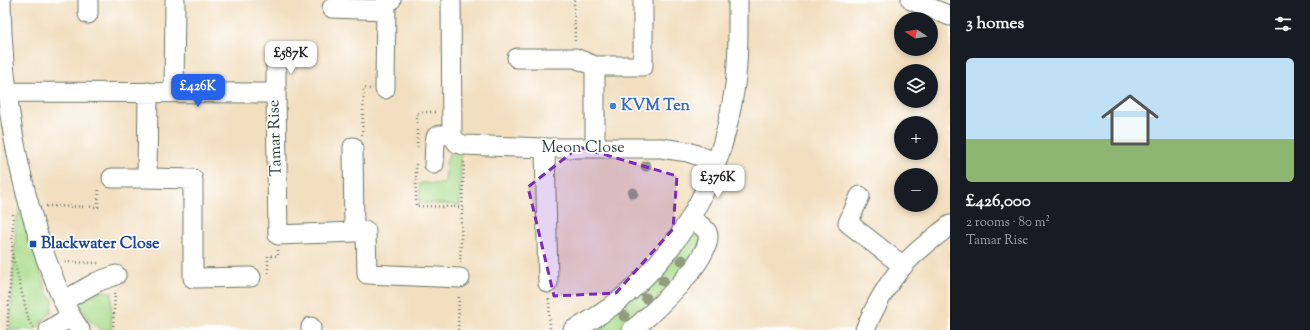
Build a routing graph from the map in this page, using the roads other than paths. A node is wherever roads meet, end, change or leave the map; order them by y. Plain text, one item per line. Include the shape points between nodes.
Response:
1 (1, 0) edge
2 (175, 0) edge
3 (451, 0) edge
4 (643, 0) edge
5 (738, 0) edge
6 (911, 0) edge
7 (388, 5) edge
8 (332, 8) dead end
9 (950, 16) edge
10 (276, 57) dead end
11 (517, 58) dead end
12 (595, 66) junction
13 (385, 89) road end
14 (8, 92) junction
15 (148, 92) junction
16 (174, 92) junction
17 (276, 93) junction
18 (458, 140) junction
19 (353, 147) road end
20 (545, 148) junction
21 (595, 148) junction
22 (716, 162) junction
23 (434, 164) dead end
24 (112, 178) road end
25 (147, 178) junction
26 (860, 196) dead end
27 (690, 219) junction
28 (950, 225) edge
29 (354, 232) junction
30 (903, 266) junction
31 (116, 275) dead end
32 (251, 277) road end
33 (460, 278) road end
34 (548, 283) road end
35 (71, 316) edge
36 (49, 330) edge
37 (573, 330) edge
38 (632, 330) edge
39 (865, 330) edge

1 - 14 street
2 - 16 street
3 - 18 street
4 - 12 street via 643,66
5 - 22 street via 733,101
6 - 9 street
7 - 8 street
7 - 13 street
10 - 17 street
11 - 12 street via 575,58
12 - 21 street
14 - 15 street, Tamar Rise
14 - 35 street via 18,158 21,208 41,245
15 - 16 street, Tamar Rise
15 - 25 street
16 - 17 street, Tamar Rise
17 - 29 street, Tamar Rise via 278,235
18 - 20 street, Meon Close
18 - 23 street, Meon Close via 440,135 436,137
19 - 29 street
20 - 21 street, Meon Close
20 - 34 street
21 - 22 street, Meon Close via 674,149
22 - 27 street
24 - 25 street
25 - 32 street via 193,179 193,278
26 - 30 street via 848,223
27 - 37 street via 657,263 631,290 609,308
27 - 38 street via 707,232 707,246 666,300
28 - 30 street
29 - 33 street via 366,231 367,274
30 - 39 street via 880,299
31 - 35 street via 97,282
35 - 36 street

